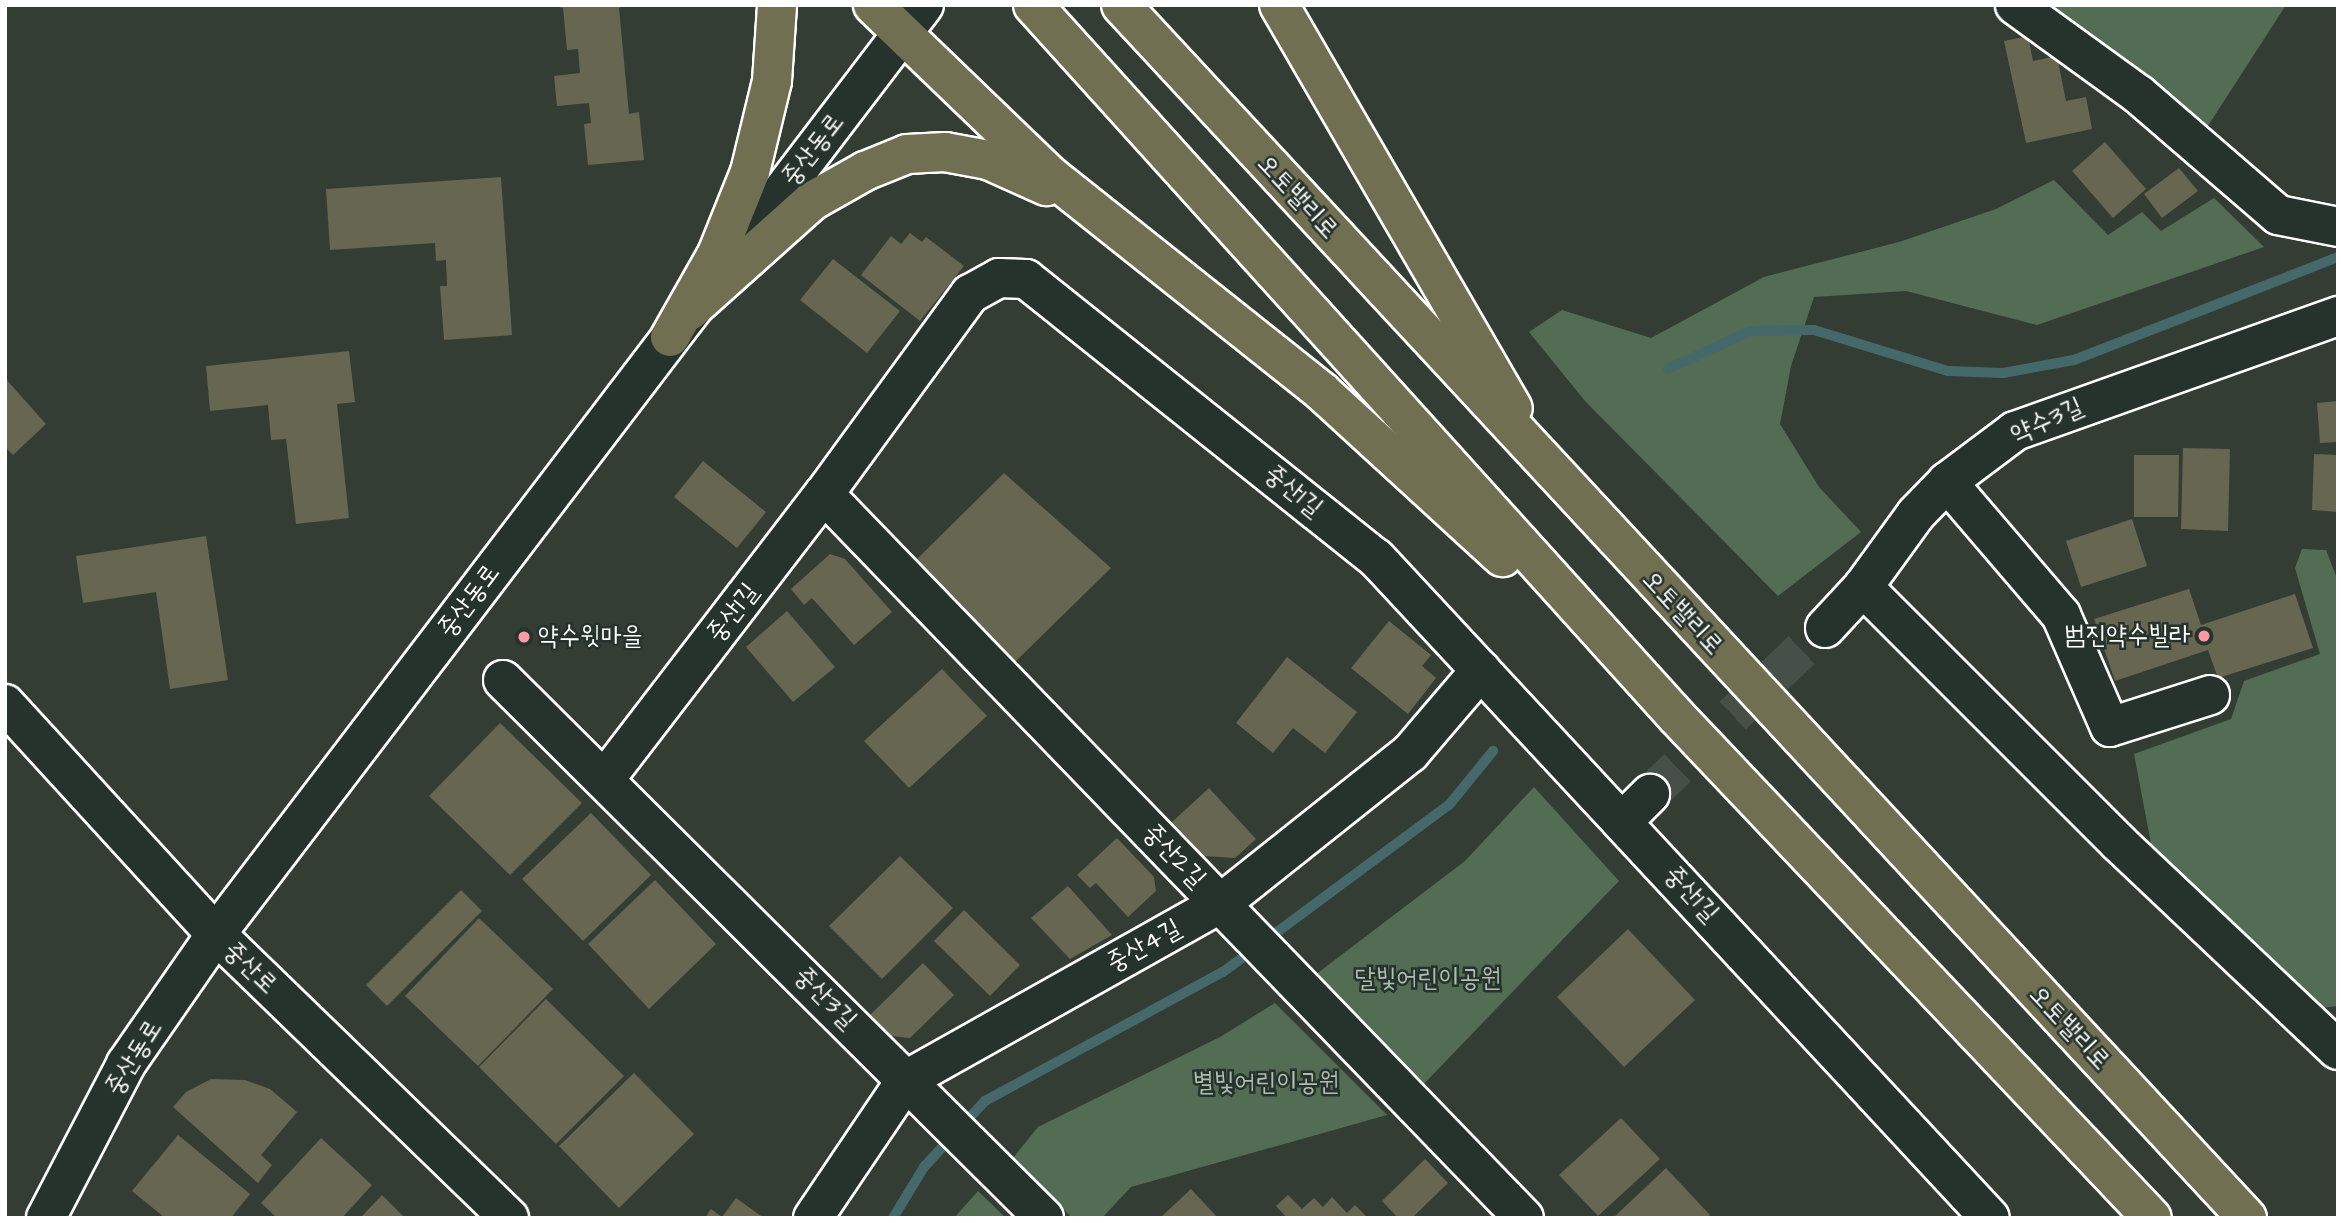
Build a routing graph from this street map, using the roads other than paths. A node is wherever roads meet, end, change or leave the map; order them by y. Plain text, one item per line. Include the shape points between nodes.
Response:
1 (777, 5) edge
2 (873, 5) edge
3 (924, 5) edge
4 (1033, 5) edge
5 (1121, 5) edge
6 (1279, 5) edge
7 (2015, 5) edge
8 (901, 36) junction
9 (1083, 202) junction
10 (2338, 227) edge
11 (2338, 316) edge
12 (680, 324) junction
13 (1549, 470) junction
14 (1947, 482) junction
15 (824, 494) junction
16 (1863, 587) junction
17 (1825, 628) tunnel mouth
18 (503, 680) dead end
19 (1491, 680) junction
20 (2210, 695) dead end
21 (5, 704) edge
22 (1677, 717) junction
23 (605, 779) junction
24 (1650, 794) tunnel mouth
25 (1624, 820) junction
26 (1231, 915) junction
27 (216, 934) junction
28 (2338, 1050) edge
29 (917, 1090) junction
30 (46, 1218) edge
31 (509, 1218) edge
32 (813, 1218) edge
33 (1044, 1218) edge
34 (1524, 1218) edge
35 (1990, 1218) edge
36 (2152, 1218) edge
37 (2247, 1218) edge

1 - 12 highway via 772,81 750,172 717,254
2 - 8 highway
3 - 8 street, 중산동로
4 - 22 highway
5 - 13 highway, 오토밸리로
6 - 13 highway
7 - 10 street via 2138,94 2278,215
8 - 9 highway
8 - 12 street, 중산동로
9 - 12 highway via 988,160 945,152 907,154 812,201
9 - 22 highway via 1321,391
11 - 14 street, 약수3길 via 2015,431
12 - 27 street, 중산동로
13 - 37 highway, 오토밸리로
14 - 16 street, 약수3길 via 1916,514
14 - 20 street via 2061,615 2110,727
15 - 19 street, 중산1길 via 970,294 999,278 1026,279 1376,558
15 - 23 street, 중산1길
15 - 26 street, 중산2길
16 - 17 street, 약수3길
16 - 28 street via 2119,843
18 - 23 street, 중산3길
19 - 25 street, 중산1길
19 - 26 street, 중산4길
21 - 27 street, 중산로
22 - 36 highway
23 - 29 street, 중산3길
24 - 25 street
25 - 35 street, 중산1길
26 - 29 street, 중산4길
26 - 34 street, 중산2길
27 - 30 street, 중산동로 via 126,1064
27 - 31 street, 중산로
29 - 32 street, 중산4길
29 - 33 street, 중산3길

